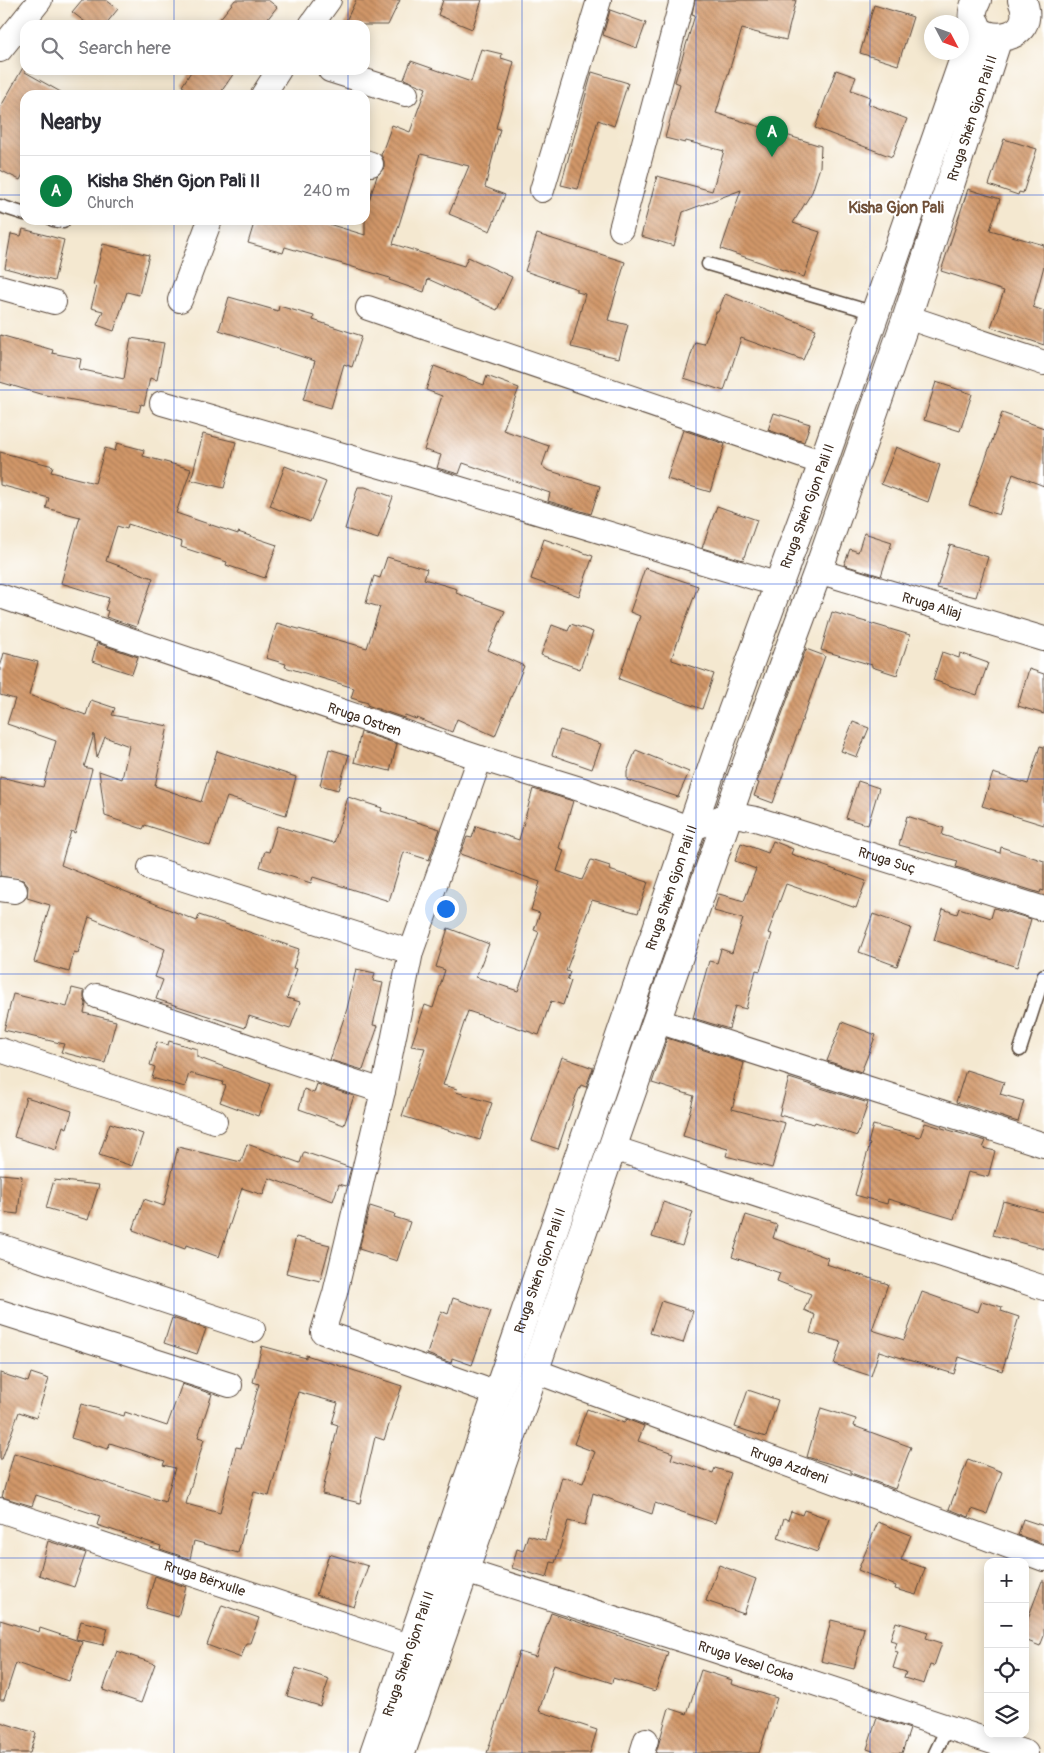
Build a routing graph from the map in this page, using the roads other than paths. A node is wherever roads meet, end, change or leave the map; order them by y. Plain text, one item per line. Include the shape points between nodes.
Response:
1 (40, 0) edge
2 (329, 0) edge
3 (599, 0) edge
4 (682, 0) edge
5 (979, 13) edge
6 (1030, 16) edge
7 (24, 20) edge
8 (315, 20) edge
9 (20, 25) edge
10 (0, 50) edge
11 (276, 75) edge
12 (346, 75) edge
13 (266, 90) edge
14 (406, 94) dead end
15 (542, 190) dead end
16 (0, 206) edge
17 (20, 212) edge
18 (208, 225) edge
19 (621, 229) dead end
20 (708, 264) dead end
21 (0, 287) edge
22 (180, 300) dead end
23 (54, 302) dead end
24 (368, 308) dead end
25 (875, 313) junction
26 (907, 317) junction
27 (1044, 363) edge
28 (162, 403) dead end
29 (823, 463) junction
30 (818, 571) junction
31 (779, 586) junction
32 (0, 596) edge
33 (1044, 639) edge
34 (480, 758) junction
35 (729, 814) junction
36 (692, 829) junction
37 (150, 868) dead end
38 (1044, 909) edge
39 (411, 952) junction
40 (1044, 975) edge
41 (97, 996) dead end
42 (658, 1022) junction
43 (0, 1050) edge
44 (1020, 1050) dead end
45 (382, 1091) junction
46 (215, 1121) dead end
47 (1044, 1145) edge
48 (614, 1148) junction
49 (0, 1246) edge
50 (1044, 1288) edge
51 (0, 1312) edge
52 (253, 1330) dead end
53 (535, 1371) junction
54 (230, 1385) dead end
55 (498, 1394) junction
56 (0, 1510) edge
57 (1044, 1559) edge
58 (464, 1571) junction
59 (411, 1648) junction
60 (947, 1728) junction
61 (374, 1753) edge
62 (401, 1753) edge
63 (935, 1753) edge
64 (1026, 1753) edge

1 - 7 street
2 - 8 street
3 - 15 street
4 - 19 street
5 - 6 street via 1014,33
5 - 25 street, Rruga Shën Gjon Pali II
5 - 26 street, Rruga Shën Gjon Pali II
9 - 10 street
11 - 13 street
12 - 14 street
16 - 17 lane
18 - 22 street
20 - 25 lane
21 - 23 street
24 - 29 street
25 - 29 street, Rruga Shën Gjon Pali II
26 - 27 street
26 - 30 street, Rruga Shën Gjon Pali II
28 - 31 street
29 - 31 street, Rruga Shën Gjon Pali II
30 - 33 street, Rruga Aliaj
30 - 35 street, Rruga Shën Gjon Pali II
31 - 36 street, Rruga Shën Gjon Pali II
32 - 34 street, Rruga Ostren
34 - 36 street, Rruga Ostren
34 - 39 street
35 - 36 street
35 - 38 street, Rruga Suç via 756,819
35 - 42 street, Rruga Shën Gjon Pali II
36 - 55 street, Rruga Shën Gjon Pali II
37 - 39 street
39 - 45 street
40 - 44 lane
41 - 45 street
42 - 47 street
42 - 48 street, Rruga Shën Gjon Pali II
43 - 46 street
45 - 55 street via 323,1332
48 - 50 street
48 - 53 street, Rruga Shën Gjon Pali II
49 - 52 street
51 - 54 street
53 - 57 street, Rruga Azdreni
53 - 58 street, Rruga Shën Gjon Pali II
55 - 59 street, Rruga Shën Gjon Pali II
56 - 59 street, Rruga Bërxulle
58 - 60 street, Rruga Vesel Coka
58 - 62 street, Rruga Shën Gjon Pali II
59 - 61 street, Rruga Shën Gjon Pali II
60 - 63 lane
60 - 64 street, Rruga Vesel Coka

